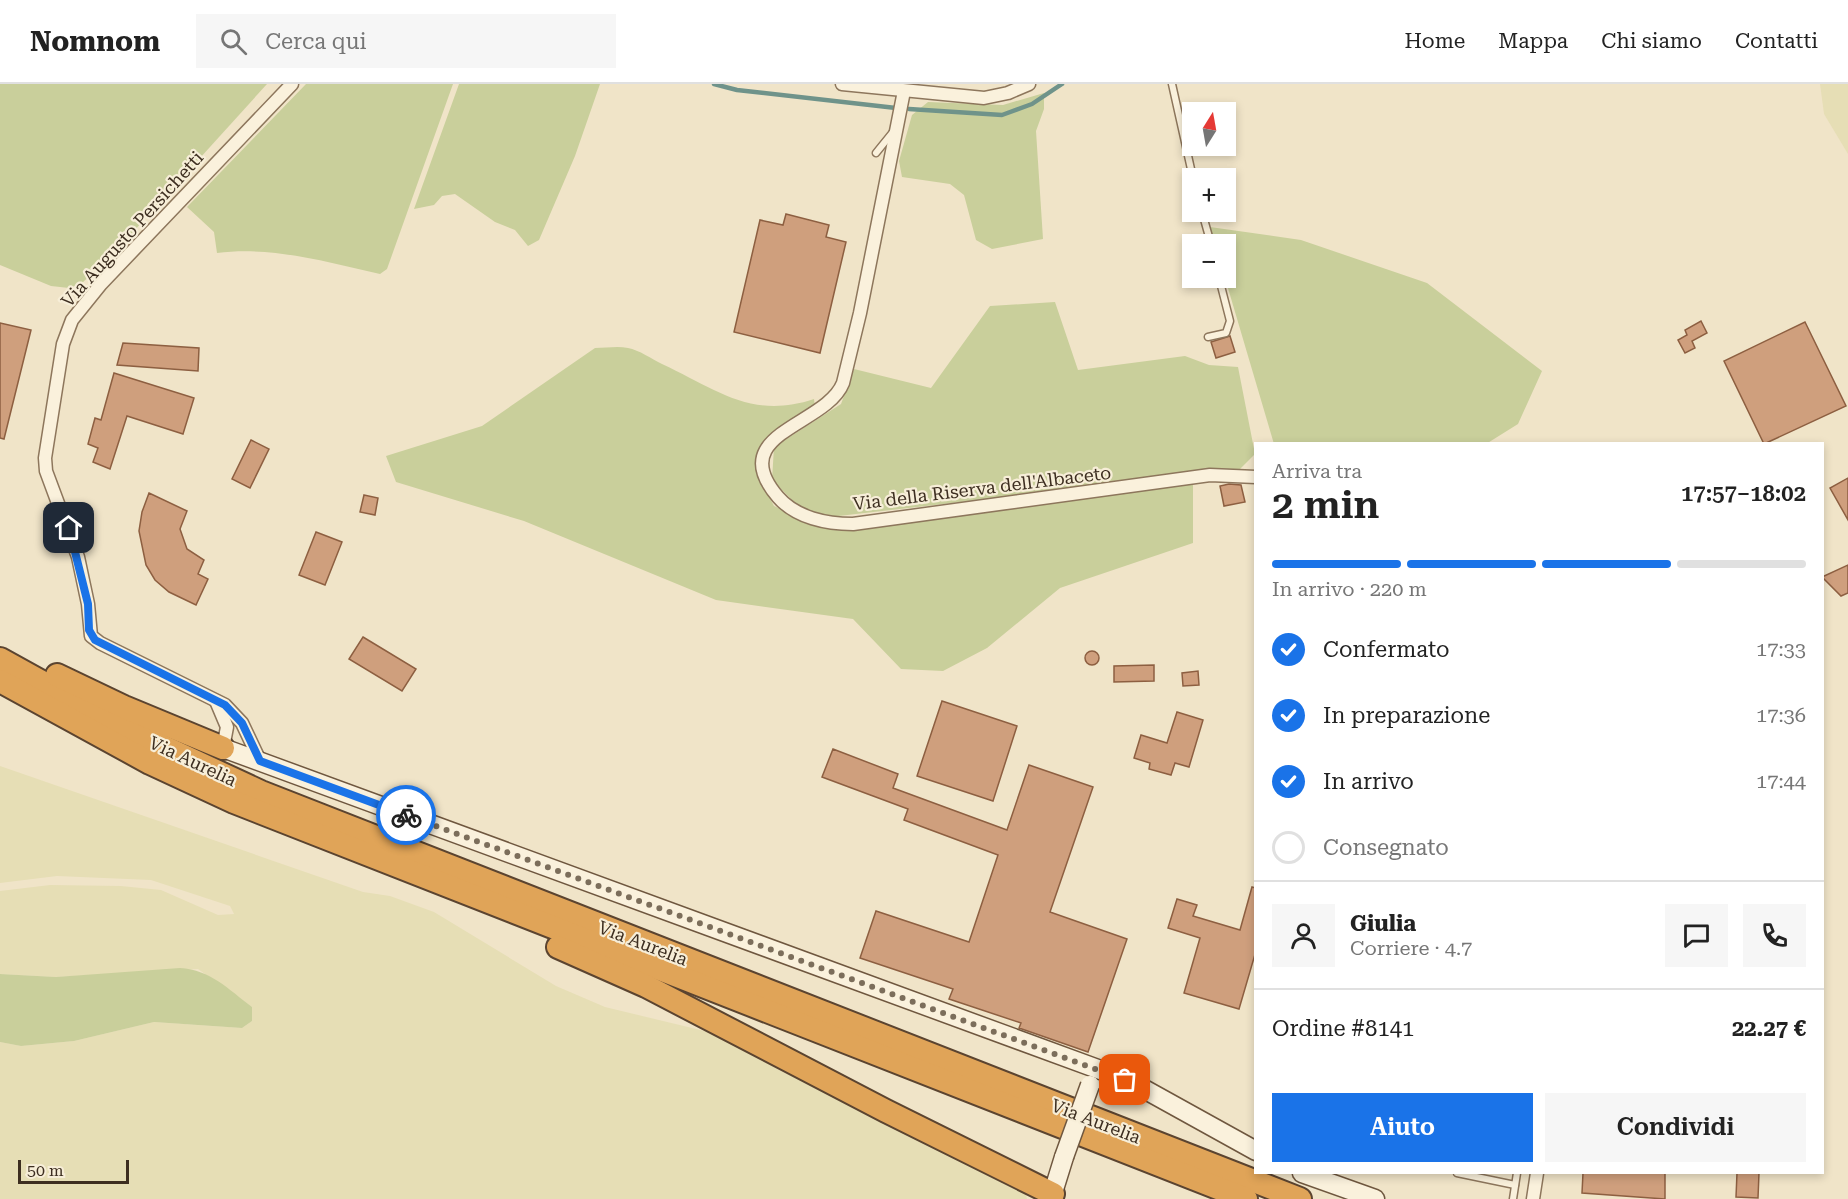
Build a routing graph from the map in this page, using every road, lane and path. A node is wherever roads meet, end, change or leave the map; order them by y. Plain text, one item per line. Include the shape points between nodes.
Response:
1 (292, 84) edge
2 (842, 84) edge
3 (1029, 84) edge
4 (1172, 84) edge
5 (903, 96) junction
6 (898, 123) junction
7 (876, 153) dead end
8 (1191, 168) edge
9 (1222, 288) edge
10 (1208, 337) dead end
11 (1254, 477) edge
12 (0, 646) edge
13 (0, 659) edge
14 (0, 681) edge
15 (215, 700) junction
16 (223, 748) junction
17 (260, 761) junction
18 (466, 894) junction
19 (1093, 1077) junction
20 (1254, 1150) edge
21 (1305, 1174) edge
22 (1462, 1174) edge
23 (1503, 1174) edge
24 (1517, 1174) edge
25 (1537, 1174) edge
26 (1502, 1182) junction
27 (1515, 1185) junction
28 (1056, 1197) edge
29 (1246, 1199) edge
30 (1300, 1199) edge
31 (1375, 1199) edge
32 (1513, 1199) edge
33 (1533, 1199) edge

1 - 15 street, Via Augusto Persichetti via 78,312 63,344 45,449 46,471 78,557 91,636
2 - 5 street
3 - 5 street via 984,98
4 - 8 lane
5 - 6 street, Via della Riserva dell'Albaceto
6 - 7 lane
6 - 11 street, Via della Riserva dell'Albaceto via 843,383 827,406 778,435 765,452 765,475 780,499 812,518 854,524 1210,475
9 - 10 lane via 1230,327 1226,333
12 - 16 highway via 124,707
13 - 30 highway, Via Aurelia via 132,732 261,792
14 - 18 highway, Via Aurelia via 173,775
15 - 16 street via 227,727
15 - 17 street, Via Augusto Persichetti via 238,718
16 - 17 street, Via Aurelia
17 - 19 street, Via Aurelia
18 - 28 highway via 513,926 646,986
18 - 29 highway, Via Aurelia
19 - 20 street, Via Aurelia via 1135,1084
19 - 28 street, bridge via 1064,1157
21 - 31 street
22 - 26 lane
23 - 26 lane
24 - 27 lane
25 - 33 street
26 - 27 lane
27 - 32 lane

